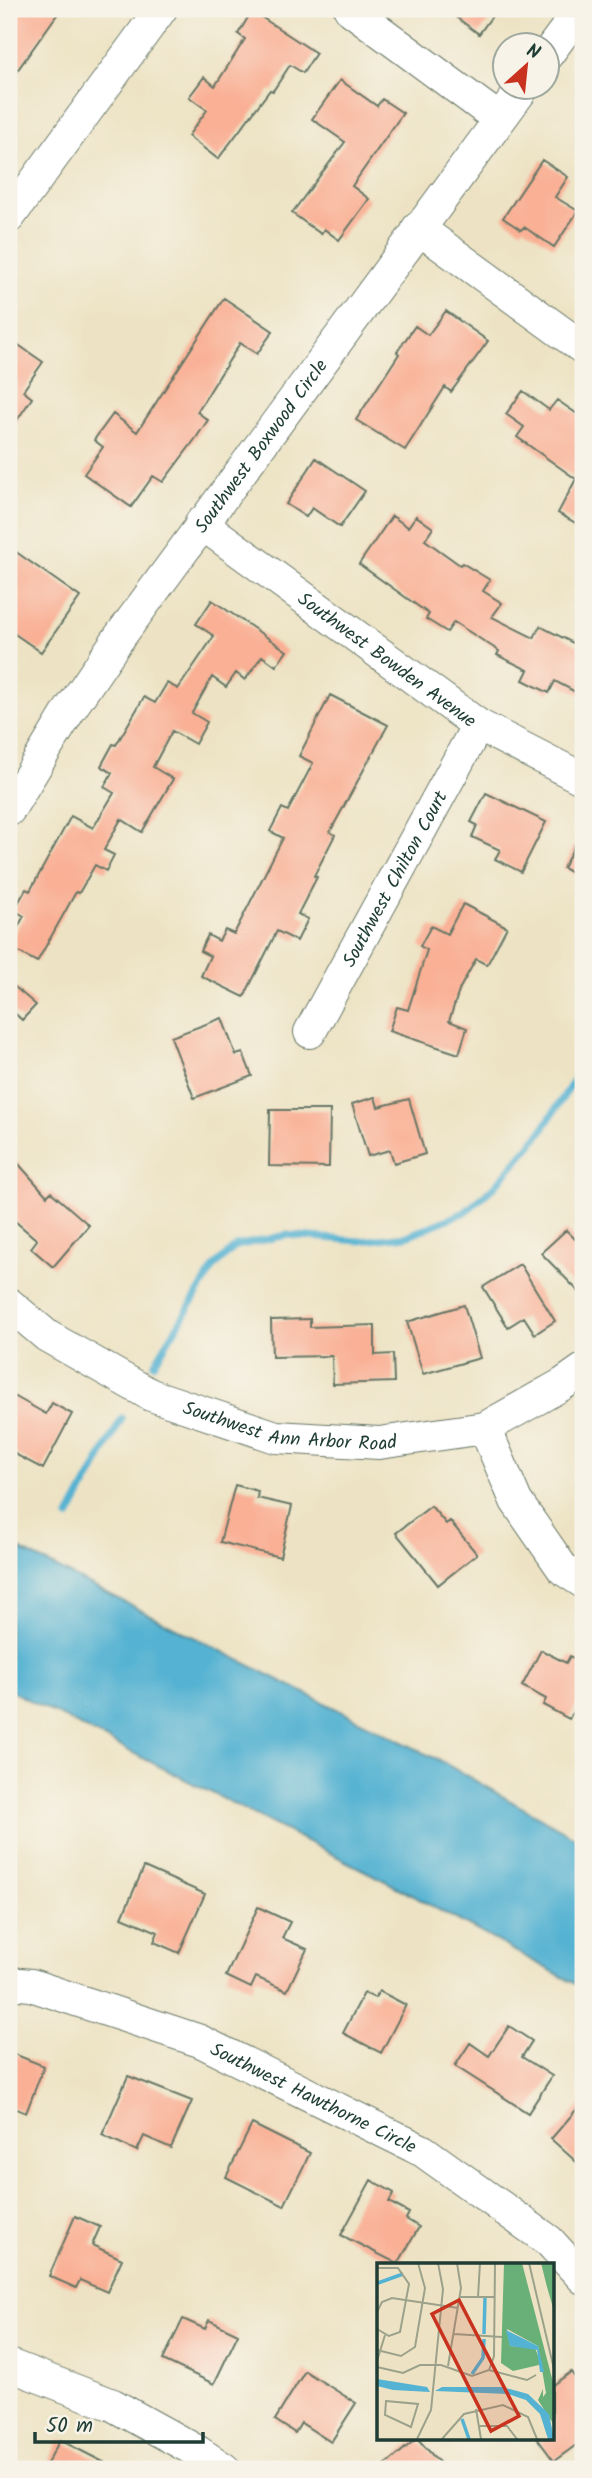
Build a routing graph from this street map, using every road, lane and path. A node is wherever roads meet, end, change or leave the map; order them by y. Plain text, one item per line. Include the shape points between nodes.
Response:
1 (161, 9) edge
2 (350, 9) edge
3 (582, 9) edge
4 (560, 38) edge
5 (512, 102) edge
6 (499, 119) junction
7 (9, 217) edge
8 (418, 229) junction
9 (583, 348) edge
10 (201, 523) junction
11 (478, 725) junction
12 (583, 779) edge
13 (9, 810) edge
14 (310, 1032) dead end
15 (9, 1304) edge
16 (583, 1370) edge
17 (485, 1428) junction
18 (583, 1582) edge
19 (9, 1983) edge
20 (583, 2278) edge
21 (9, 2365) edge
22 (224, 2469) edge

1 - 7 street
2 - 6 street
3 - 4 street
5 - 6 street, Southwest Boxwood Circle
6 - 8 street, Southwest Boxwood Circle
8 - 9 street
8 - 10 street, Southwest Boxwood Circle
10 - 11 street, Southwest Bowden Avenue
10 - 13 street, Southwest Boxwood Circle via 69,711
11 - 12 street, Southwest Bowden Avenue
11 - 14 street, Southwest Chilton Court
15 - 17 street, Southwest Ann Arbor Road via 47,1336 151,1395 276,1437 379,1443
16 - 17 street, Southwest Ann Arbor Road
17 - 18 street via 516,1501 563,1569
19 - 20 street, Southwest Hawthorne Circle via 31,1985 200,2042 423,2151 549,2241
21 - 22 street via 113,2405

